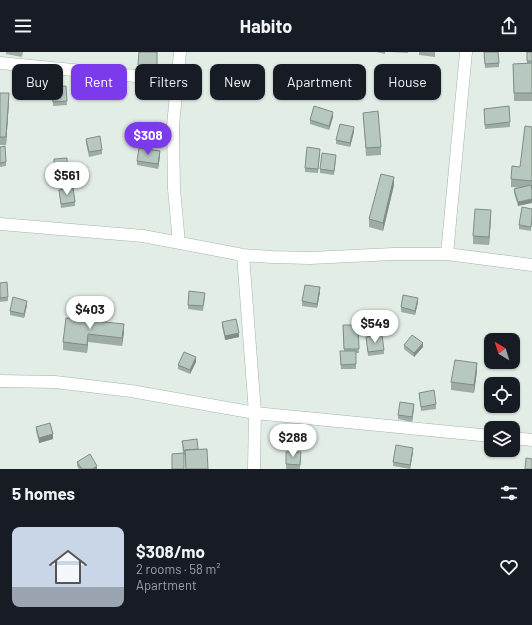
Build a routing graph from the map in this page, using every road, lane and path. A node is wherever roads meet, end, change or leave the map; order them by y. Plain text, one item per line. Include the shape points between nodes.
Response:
1 (180, 52) edge
2 (466, 52) edge
3 (0, 63) edge
4 (179, 64) edge
5 (135, 76) edge
6 (175, 100) edge
7 (0, 224) edge
8 (179, 243) junction
9 (447, 254) junction
10 (243, 255) junction
11 (532, 265) edge
12 (0, 381) edge
13 (255, 413) junction
14 (484, 435) edge
15 (520, 439) edge
16 (532, 440) edge
17 (254, 469) edge

1 - 4 street
2 - 9 street
3 - 5 street
6 - 8 street via 174,189
7 - 8 street via 143,236
8 - 10 street
9 - 10 street via 310,258
9 - 11 street
10 - 13 street
12 - 13 street via 54,382 131,391
13 - 14 street
13 - 17 street
15 - 16 street

